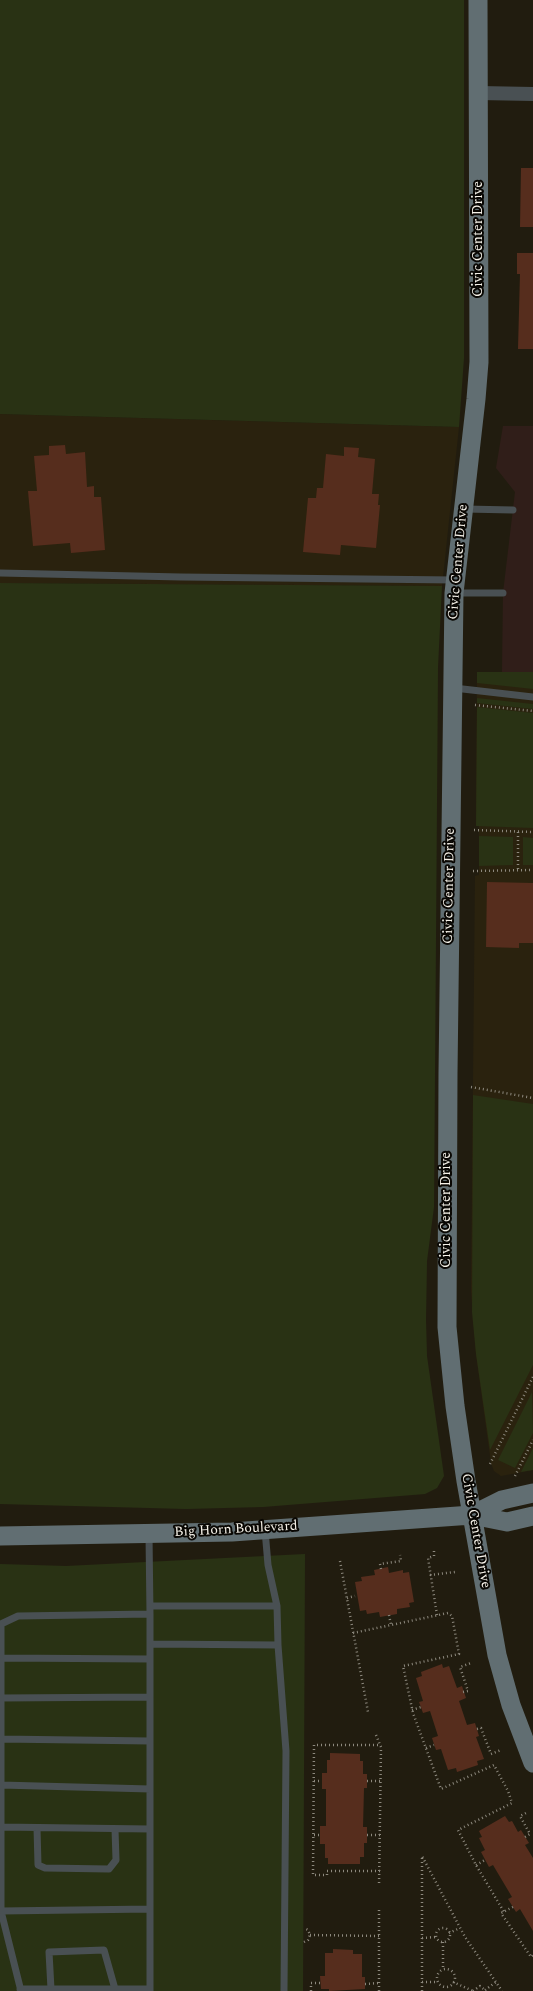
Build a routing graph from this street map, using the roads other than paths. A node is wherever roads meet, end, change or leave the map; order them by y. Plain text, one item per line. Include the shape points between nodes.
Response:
1 (478, 0) edge
2 (479, 94) junction
3 (533, 94) edge
4 (462, 510) junction
5 (513, 510) dead end
6 (0, 573) edge
7 (455, 587) junction
8 (503, 593) dead end
9 (452, 687) junction
10 (533, 696) edge
11 (533, 1493) edge
12 (472, 1514) junction
13 (533, 1516) edge
14 (265, 1530) junction
15 (149, 1534) junction
16 (0, 1536) edge
17 (150, 1606) junction
18 (277, 1606) junction
19 (150, 1614) junction
20 (150, 1644) junction
21 (278, 1645) junction
22 (1, 1658) edge
23 (150, 1659) junction
24 (150, 1697) junction
25 (1, 1698) edge
26 (1, 1739) edge
27 (150, 1741) junction
28 (533, 1763) edge
29 (1, 1785) edge
30 (150, 1789) junction
31 (1, 1827) edge
32 (37, 1828) junction
33 (115, 1829) junction
34 (150, 1829) junction
35 (150, 1909) junction
36 (1, 1911) edge
37 (51, 1989) junction
38 (115, 1989) junction
39 (20, 1990) edge
40 (150, 1990) edge
41 (284, 1991) edge

1 - 2 street, Civic Center Drive
2 - 3 street
2 - 4 street, Civic Center Drive via 478,362
4 - 5 lane
4 - 7 street, Civic Center Drive
6 - 7 lane
7 - 8 lane
7 - 9 street, Civic Center Drive
9 - 10 lane
9 - 12 street, Civic Center Drive via 447,1327 455,1406
11 - 12 street, Big Horn Boulevard via 502,1500
12 - 13 street, Big Horn Boulevard via 507,1522
12 - 14 street, Big Horn Boulevard
12 - 28 street, Civic Center Drive via 497,1655 511,1705
14 - 15 street, Big Horn Boulevard
14 - 18 lane via 268,1565
15 - 16 street, Big Horn Boulevard
15 - 17 lane
17 - 18 lane
17 - 19 lane
18 - 21 lane
19 - 20 lane
19 - 22 lane via 18,1616 1,1624
20 - 21 lane
20 - 23 lane
21 - 41 lane via 286,1751
22 - 23 lane
22 - 25 lane
23 - 24 lane
24 - 25 lane
24 - 27 lane
25 - 26 lane
26 - 27 lane
26 - 29 lane
27 - 30 lane
29 - 30 lane
29 - 31 lane
30 - 34 lane
31 - 32 lane
31 - 36 lane
32 - 33 lane
32 - 33 lane via 38,1865 45,1868 109,1869 116,1860
33 - 34 lane
34 - 35 lane
35 - 36 lane
35 - 40 lane
36 - 39 lane
37 - 38 lane
37 - 38 lane via 49,1952 104,1950
37 - 39 lane
38 - 40 lane

